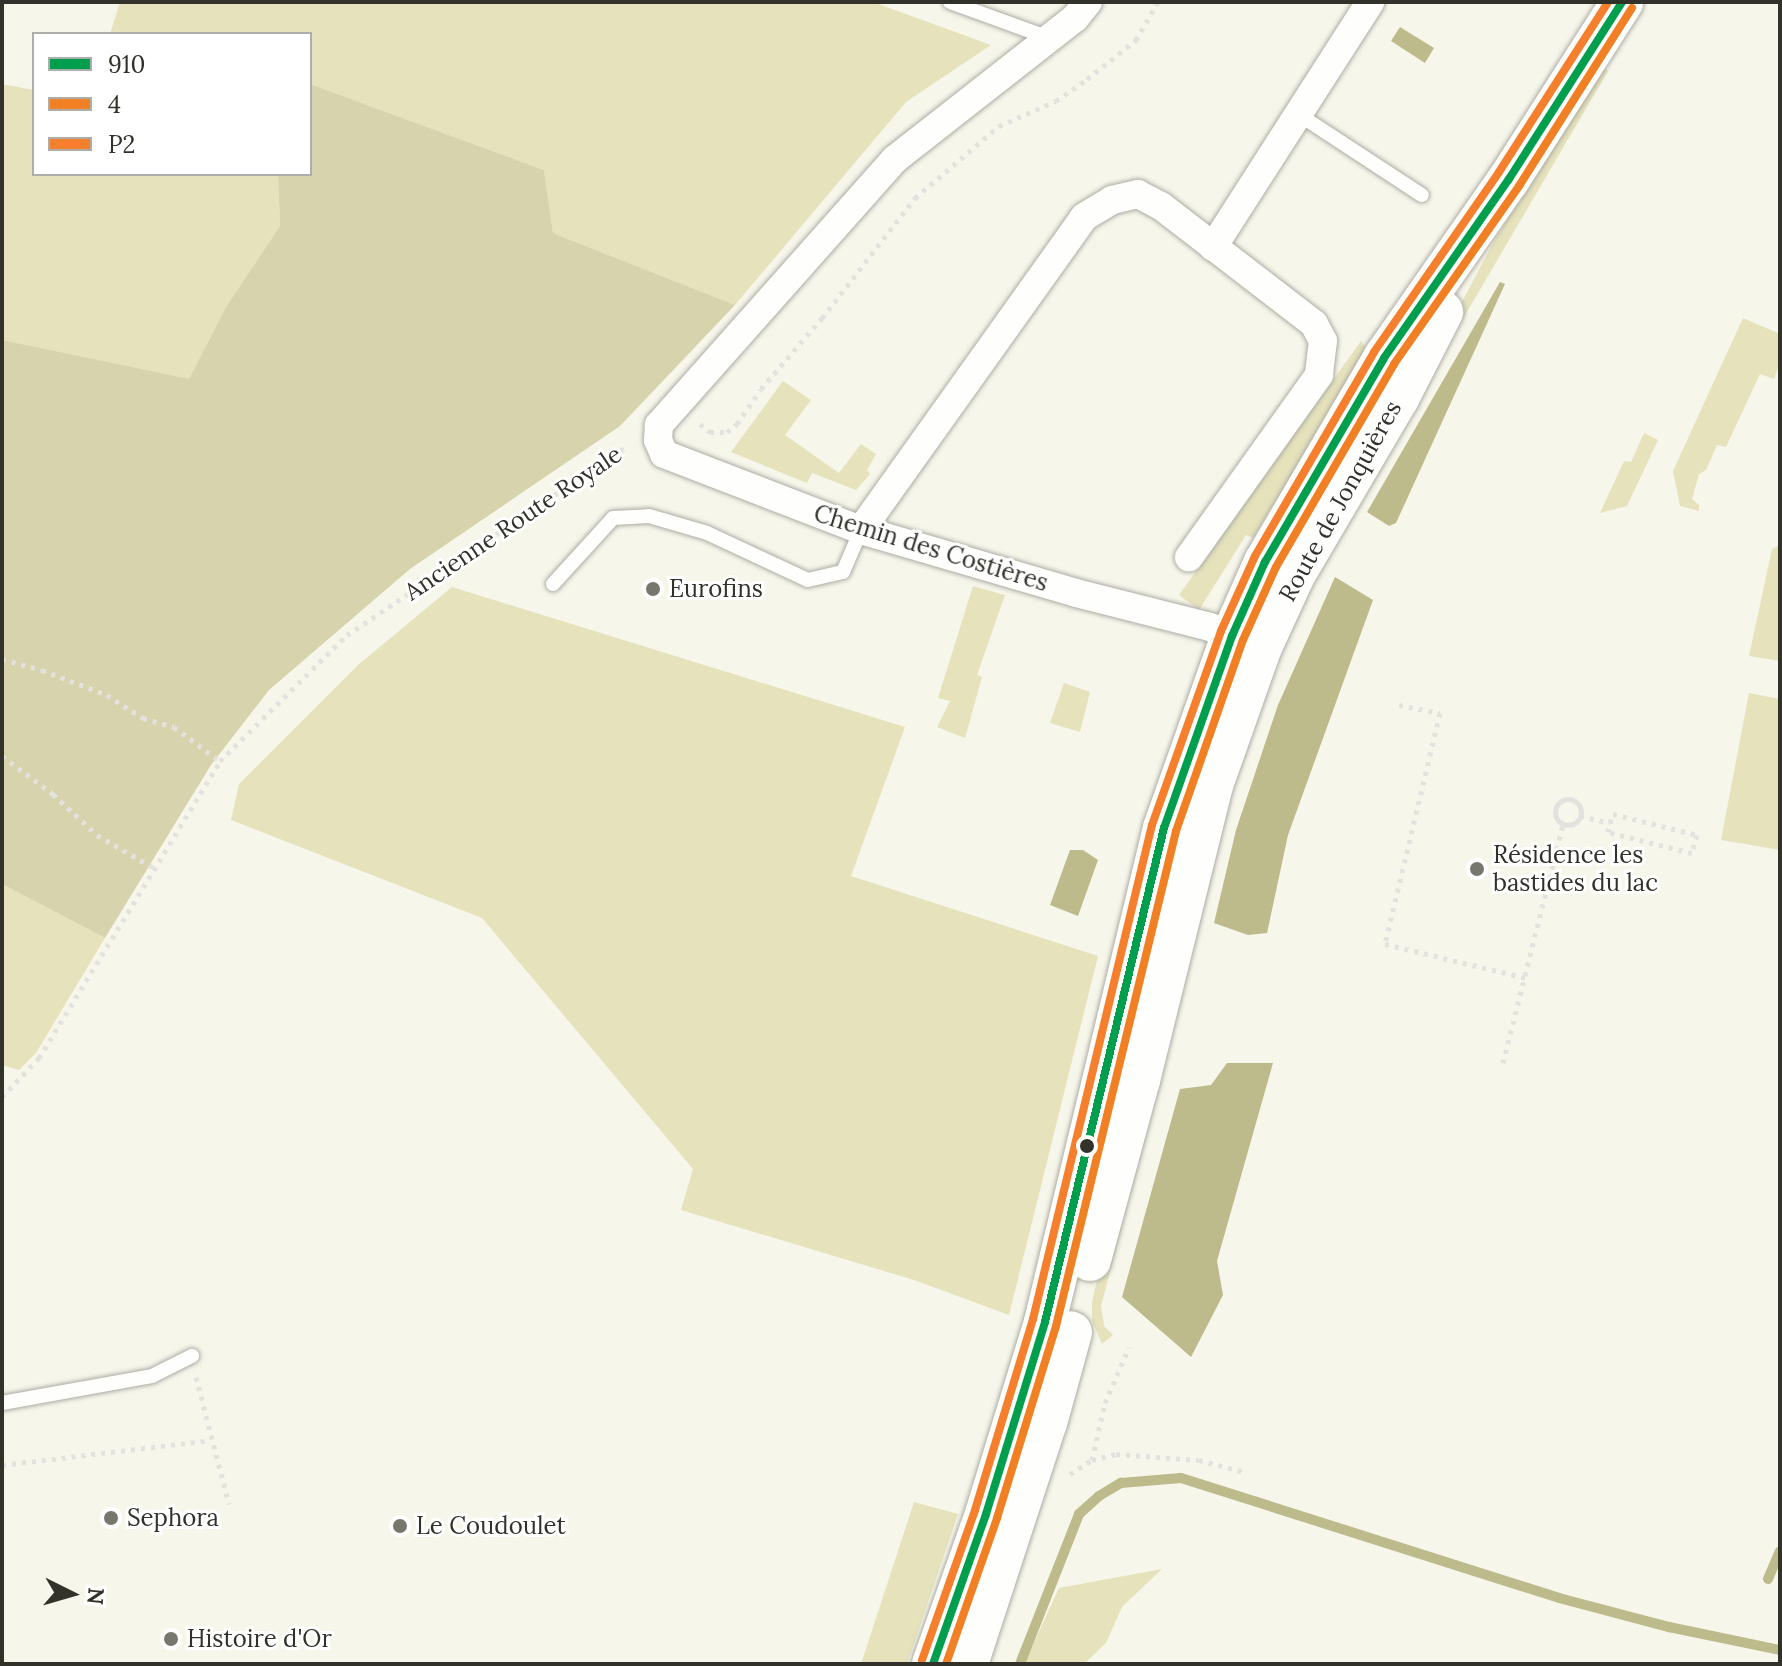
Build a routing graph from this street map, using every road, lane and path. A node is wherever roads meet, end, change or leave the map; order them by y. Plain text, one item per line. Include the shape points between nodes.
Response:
1 (950, 2) edge
2 (1088, 2) edge
3 (1158, 2) edge
4 (1370, 2) edge
5 (1622, 2) edge
6 (1049, 38) junction
7 (1298, 114) junction
8 (1509, 179) junction
9 (1422, 195) dead end
10 (1213, 247) junction
11 (693, 418) dead end
12 (659, 425) junction
13 (1331, 508) junction
14 (861, 530) junction
15 (1284, 530) junction
16 (1189, 557) dead end
17 (553, 584) dead end
18 (1281, 604) junction
19 (1232, 636) junction
20 (2, 659) edge
21 (1399, 705) dead end
22 (2, 756) edge
23 (220, 761) junction
24 (1211, 788) junction
25 (1580, 816) junction
26 (1610, 823) junction
27 (1563, 824) junction
28 (154, 868) junction
29 (1527, 978) junction
30 (1503, 1063) dead end
31 (2, 1097) edge
32 (1084, 1169) junction
33 (1129, 1347) dead end
34 (192, 1356) joint
35 (1052, 1387) junction
36 (2, 1403) edge
37 (211, 1440) junction
38 (1092, 1460) junction
39 (2, 1465) edge
40 (1244, 1472) dead end
41 (1067, 1477) dead end
42 (995, 1484) junction
43 (229, 1504) dead end
44 (933, 1664) edge
45 (967, 1664) edge

1 - 6 lane
2 - 6 street
3 - 11 path via 1136,40 1056,101 999,126 915,198 737,424 727,432 710,432
4 - 7 street
5 - 8 main road, Route de Jonquières
6 - 12 street via 895,159
7 - 9 lane
7 - 10 street
8 - 13 main road, Route de Jonquières via 1398,398
8 - 15 main road, Route de Jonquières via 1384,358
10 - 14 street via 1138,194 1112,200 1084,217
10 - 16 street via 1314,324 1323,341 1323,358 1319,375
12 - 14 street, Chemin des Costières via 664,454
12 - 23 path, Ancienne Route Royale via 347,635
13 - 15 main road via 1315,506
13 - 18 main road, Route de Jonquières
14 - 17 lane via 843,572 808,580 707,533 649,516 613,518
14 - 19 street, Chemin des Costières
15 - 19 main road, Route de Jonquières
18 - 19 main road via 1268,606 1249,630
18 - 24 main road, Route de Jonquières
19 - 24 street, Route de Jonquières via 1237,665 1208,744
19 - 32 main road, Route de Jonquières via 1164,828
20 - 23 path via 107,695 143,718 174,727
21 - 29 path via 1440,713 1385,944
22 - 28 path via 97,835
23 - 28 path, Ancienne Route Royale
24 - 35 main road, Route de Jonquières via 1139,1080
25 - 26 path
25 - 27 path
25 - 27 path via 1578,804 1564,800 1555,809
26 - 26 path via 1613,814 1697,835 1692,853 1608,832
27 - 29 path
28 - 31 path, Ancienne Route Royale via 39,1058
29 - 30 path
32 - 35 street, Route de Jonquières via 1089,1215
32 - 42 main road, Route de Jonquières via 1045,1322
33 - 38 path via 1105,1403
34 - 36 lane via 152,1376
34 - 37 path
35 - 42 main road
35 - 45 main road, Route de Jonquières
37 - 39 path
37 - 43 path
38 - 40 path via 1116,1454 1199,1460
38 - 41 path
42 - 44 main road, Route de Jonquières

